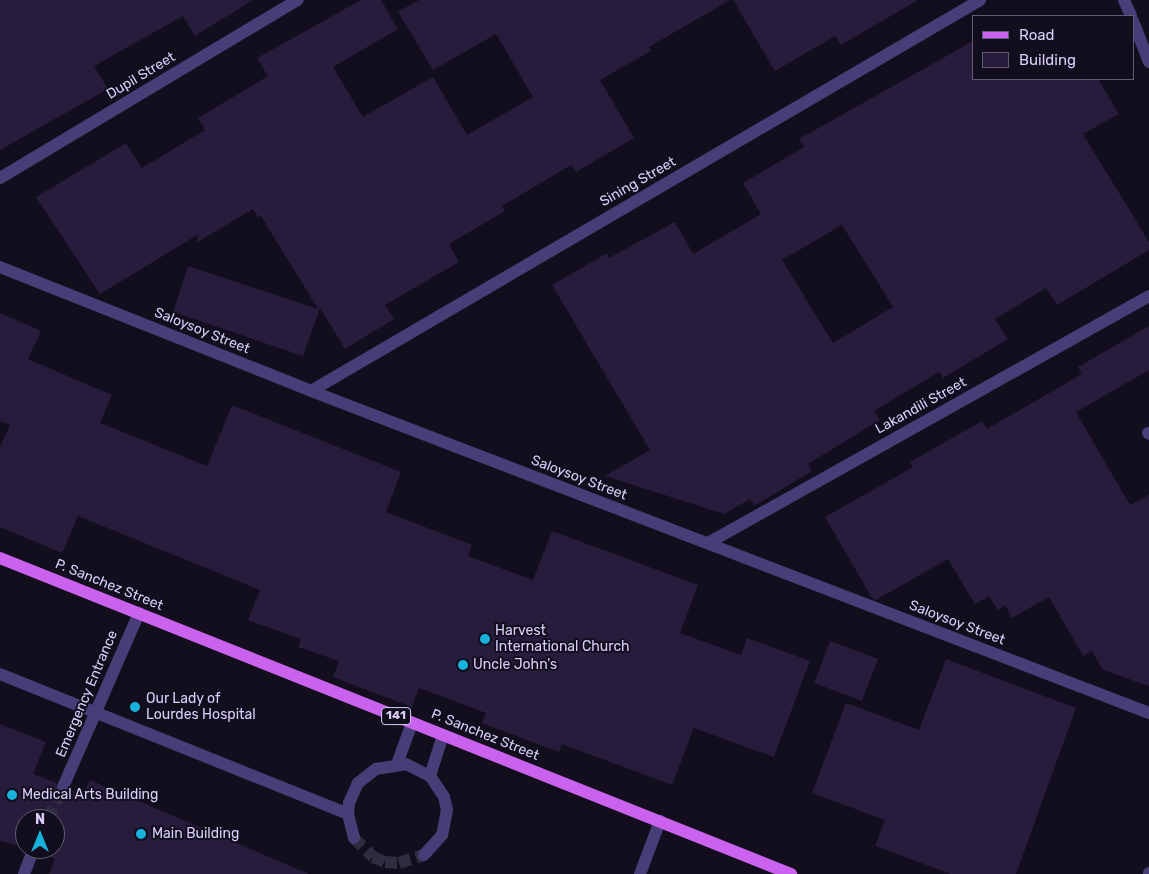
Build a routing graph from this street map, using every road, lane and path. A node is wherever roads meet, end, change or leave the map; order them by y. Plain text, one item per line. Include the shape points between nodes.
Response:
1 (298, 0) edge
2 (980, 0) edge
3 (1124, 0) edge
4 (1131, 15) edge
5 (1134, 24) edge
6 (1149, 62) edge
7 (0, 178) edge
8 (0, 267) edge
9 (1149, 296) edge
10 (311, 391) junction
11 (708, 543) junction
12 (0, 558) edge
13 (138, 613) junction
14 (0, 674) edge
15 (95, 713) junction
16 (1149, 713) edge
17 (412, 722) junction
18 (443, 735) junction
19 (397, 764) junction
20 (430, 776) junction
21 (63, 786) tunnel mouth
22 (348, 814) junction
23 (660, 822) junction
24 (354, 838) tunnel mouth
25 (424, 855) tunnel mouth
26 (30, 859) edge
27 (784, 873) edge
28 (24, 874) edge
29 (640, 874) edge

1 - 7 street, Dupil Street
2 - 10 street, Sining Street
3 - 4 street
5 - 6 street
8 - 10 street, Saloysoy Street
9 - 11 street, Lakandili Street
10 - 11 street, Saloysoy Street
11 - 16 street, Saloysoy Street
12 - 13 main road, P. Sanchez Street / 141
13 - 15 street, Emergency Entrance
13 - 17 main road, P. Sanchez Street / 141
14 - 15 street
15 - 21 street, Emergency Entrance
15 - 22 street
17 - 18 main road, P. Sanchez Street / 141
17 - 19 street
18 - 20 street
18 - 23 main road, P. Sanchez Street / 141
19 - 20 street via 414,767
19 - 22 street via 376,769 358,783
20 - 25 street via 444,797 446,823 438,841
22 - 24 street
23 - 27 main road, P. Sanchez Street / 141
23 - 29 street
26 - 28 street

